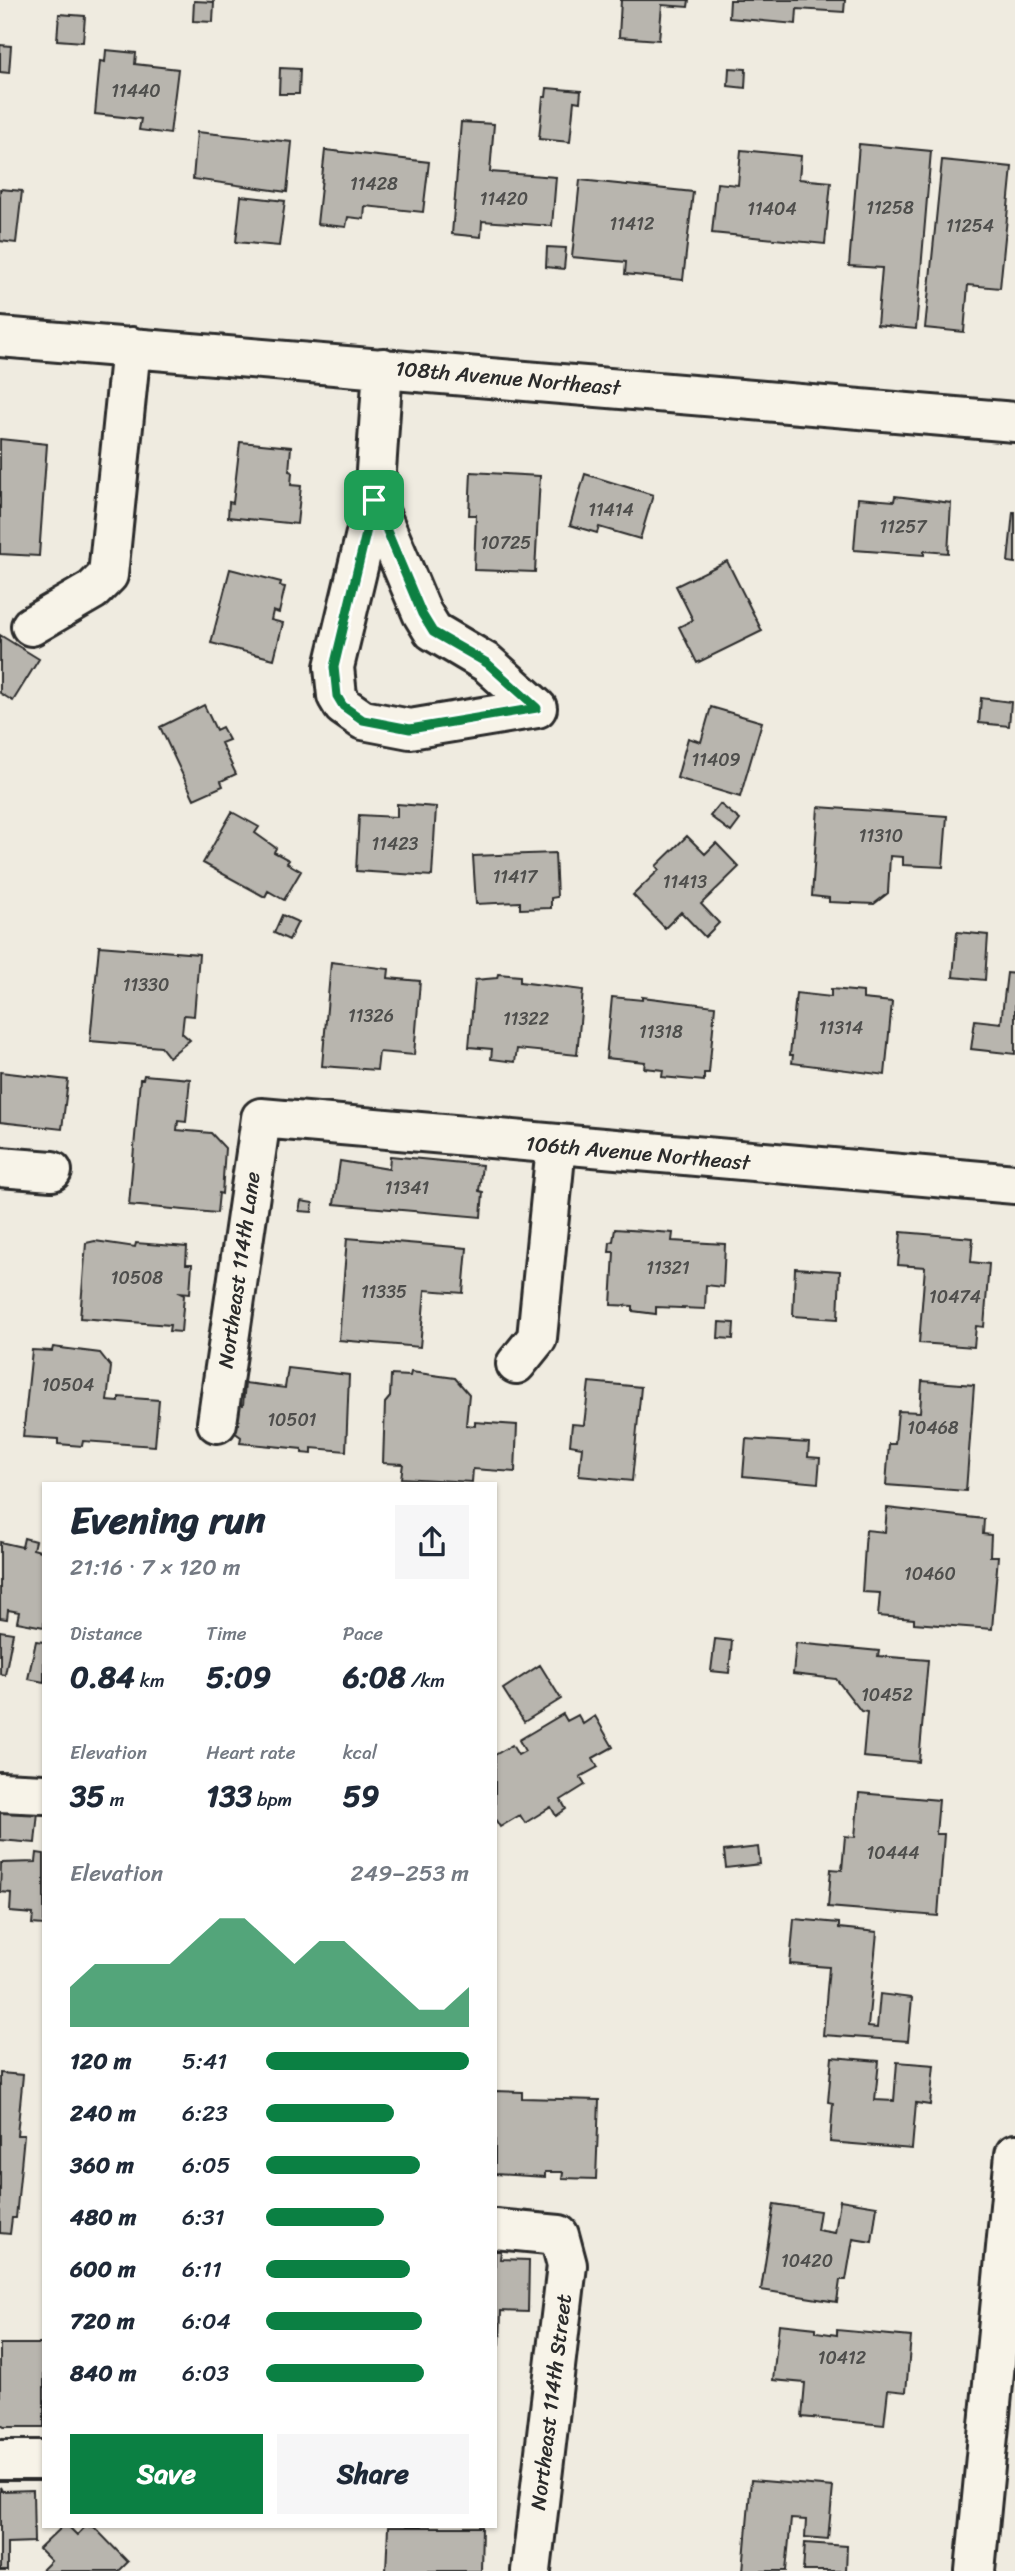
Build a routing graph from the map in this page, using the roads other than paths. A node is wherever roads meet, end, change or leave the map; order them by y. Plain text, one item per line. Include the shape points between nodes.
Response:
1 (0, 337) edge
2 (131, 347) junction
3 (383, 368) junction
4 (1015, 422) edge
5 (374, 500) junction
6 (31, 626) dead end
7 (261, 1118) joint
8 (556, 1146) junction
9 (0, 1167) edge
10 (52, 1171) dead end
11 (1015, 1184) edge
12 (516, 1364) dead end
13 (217, 1423) dead end
14 (0, 1792) edge
15 (42, 1794) edge
16 (1015, 2154) edge
17 (497, 2229) edge
18 (0, 2460) edge
19 (42, 2460) edge
20 (531, 2571) edge
21 (975, 2571) edge

1 - 2 street, 108th Avenue Northeast
2 - 3 street, 108th Avenue Northeast
2 - 6 street via 108,575 93,590
3 - 4 street, 108th Avenue Northeast
3 - 5 street
5 - 5 street via 334,667 337,696 343,706 363,720 410,729 537,708 487,663 433,632
7 - 8 street, 106th Avenue Northeast
7 - 13 street, Northeast 114th Lane
8 - 11 street, 106th Avenue Northeast
8 - 12 street via 537,1338
9 - 10 street
14 - 15 street
16 - 21 street
17 - 20 street, Northeast 114th Street via 559,2235 567,2264
18 - 19 street

